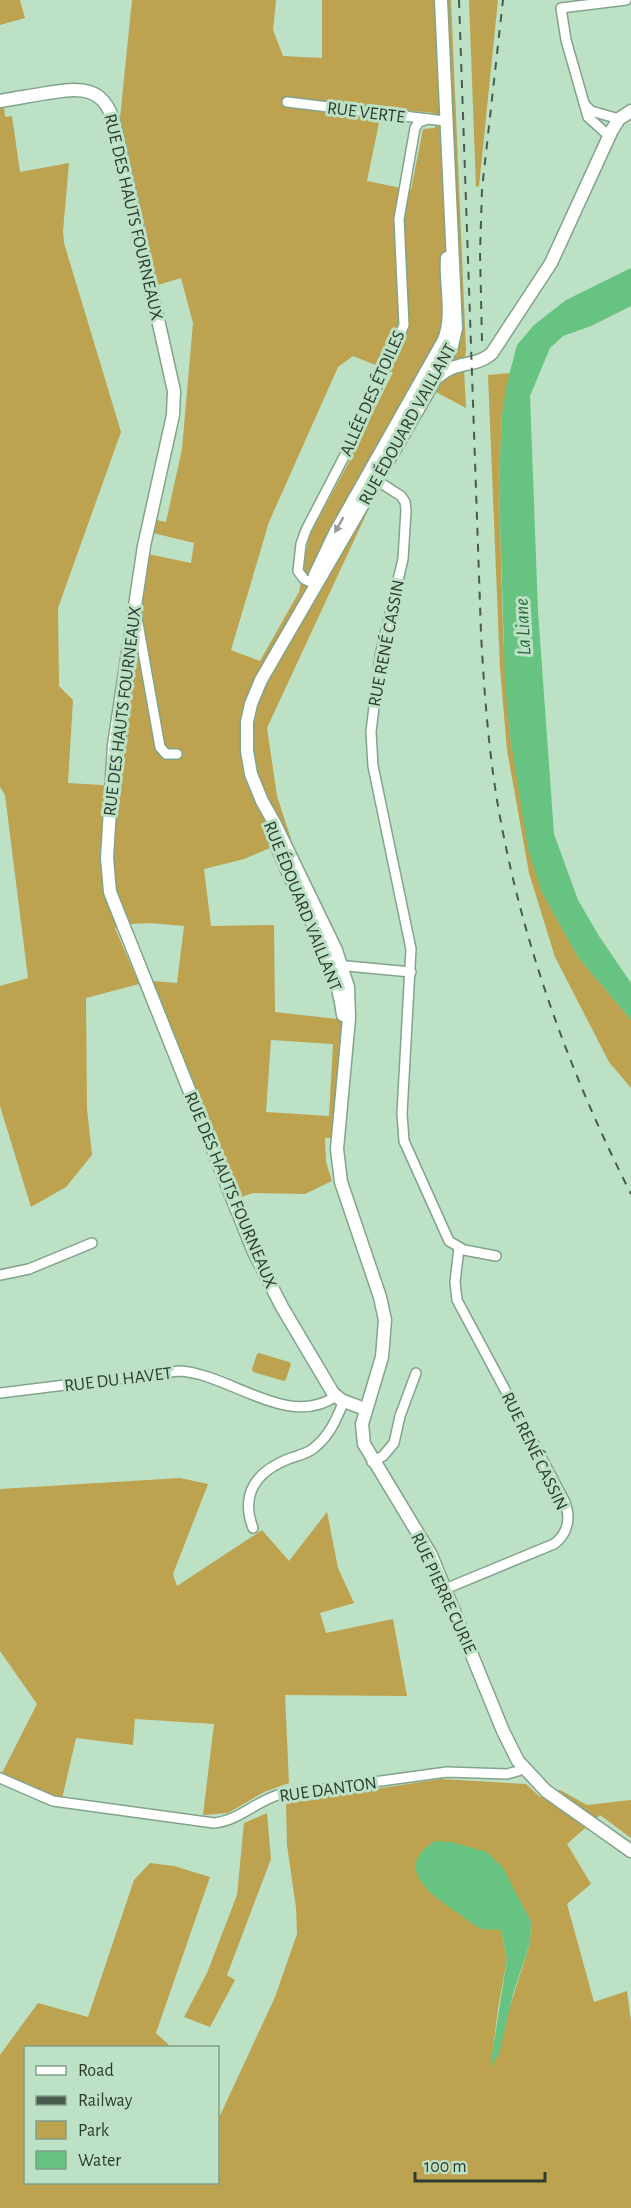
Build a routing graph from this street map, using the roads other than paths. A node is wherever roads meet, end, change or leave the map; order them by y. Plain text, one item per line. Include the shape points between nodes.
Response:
1 (441, 0) edge
2 (626, 0) edge
3 (0, 100) edge
4 (287, 102) dead end
5 (585, 105) junction
6 (631, 111) edge
7 (428, 119) junction
8 (619, 119) junction
9 (445, 121) junction
10 (609, 136) junction
11 (451, 333) junction
12 (455, 358) junction
13 (430, 367) junction
14 (373, 478) junction
15 (314, 584) junction
16 (134, 603) junction
17 (177, 754) dead end
18 (336, 965) junction
19 (411, 972) junction
20 (92, 1243) dead end
21 (459, 1248) junction
22 (496, 1256) dead end
23 (0, 1275) edge
24 (416, 1373) dead end
25 (0, 1393) edge
26 (340, 1399) junction
27 (365, 1409) junction
28 (372, 1462) junction
29 (253, 1528) dead end
30 (445, 1589) junction
31 (522, 1767) junction
32 (0, 1778) edge
33 (631, 1851) edge

1 - 9 street, RUE ÉDOUARD VAILLANT
2 - 5 street via 561,8
3 - 16 street, RUE DES HAUTS FOURNEAUX via 86,91 104,101 113,118 174,396 174,415
4 - 7 street, RUE VERTE
5 - 8 street via 591,111
5 - 10 street via 590,119
6 - 8 street
7 - 9 street, RUE VERTE
7 - 15 street, ALLÉE DES ÉTOILES via 414,128 400,213 404,326 362,421 302,539 298,571
8 - 10 street
9 - 11 street, RUE ÉDOUARD VAILLANT via 454,261
10 - 12 street via 551,263 495,348 484,359
11 - 12 street, RUE ÉDOUARD VAILLANT
11 - 12 street via 457,349
11 - 13 street, RUE ÉDOUARD VAILLANT
12 - 13 street
12 - 14 street, RUE ÉDOUARD VAILLANT via 432,385
13 - 14 street, RUE ÉDOUARD VAILLANT
14 - 15 street, RUE ÉDOUARD VAILLANT
14 - 19 street, RUE RENÉ CASSIN via 401,496 406,510 404,554 380,656 371,732 374,766 411,944
15 - 18 street, RUE ÉDOUARD VAILLANT via 261,680 248,716 246,737 253,780 280,857
16 - 17 street via 160,747 166,754
16 - 26 street, RUE DES HAUTS FOURNEAUX via 111,771 107,867 110,892 252,1250 293,1326
18 - 19 street
18 - 27 street, RUE ÉDOUARD VAILLANT via 350,998 338,1167 385,1320 382,1357
19 - 21 street, RUE RENÉ CASSIN via 402,1136 447,1237
20 - 23 street via 29,1269
21 - 22 street
21 - 30 street, RUE RENÉ CASSIN via 457,1300 564,1500 568,1517 563,1535 554,1544
24 - 28 street via 394,1443
25 - 26 street, RUE DU HAVET via 179,1371 293,1407 312,1407
26 - 27 street
26 - 29 street via 332,1430 312,1450 268,1468 257,1479 247,1507
27 - 28 street, RUE PIERRE CURIE via 362,1439
28 - 30 street, RUE PIERRE CURIE via 425,1545
30 - 31 street, RUE PIERRE CURIE via 506,1738
31 - 32 street, RUE DANTON via 507,1774 447,1772 278,1795 232,1819 214,1823 53,1802
31 - 33 street, RUE PIERRE CURIE via 558,1799

